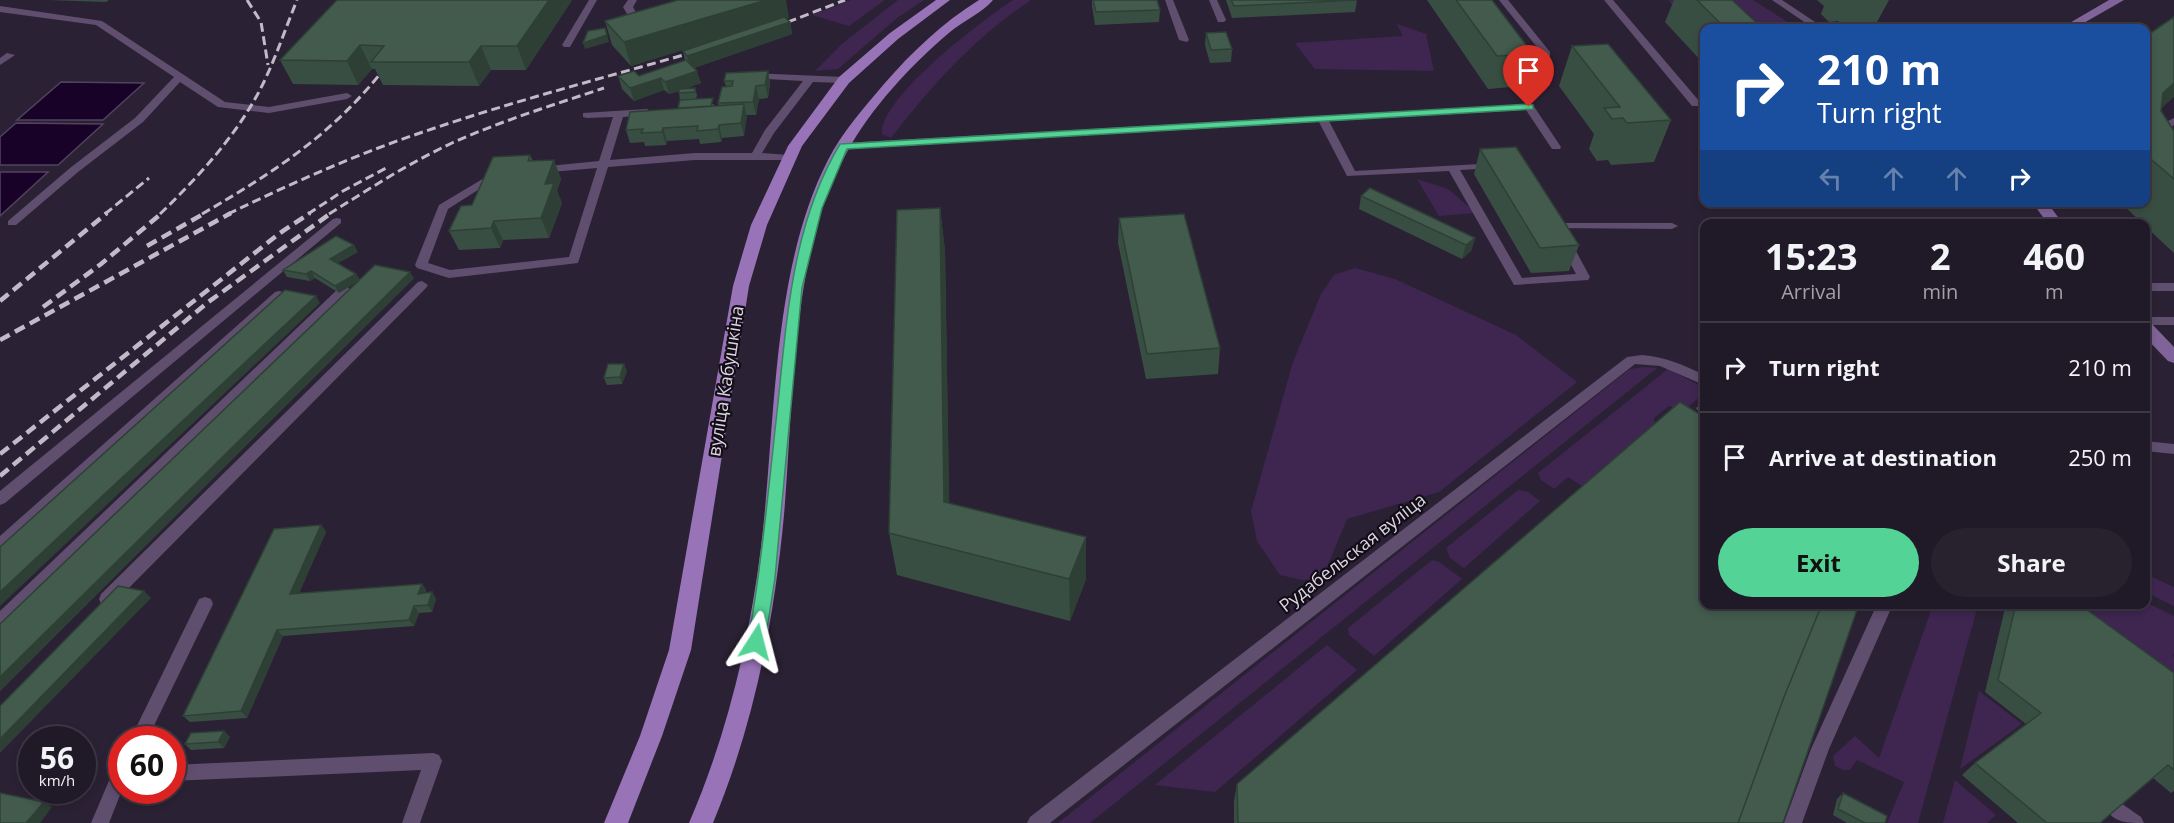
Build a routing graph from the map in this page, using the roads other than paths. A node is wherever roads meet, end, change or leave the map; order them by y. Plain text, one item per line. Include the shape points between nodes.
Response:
1 (593, 0) edge
2 (633, 0) edge
3 (944, 0) edge
4 (987, 0) edge
5 (1169, 0) edge
6 (1213, 0) edge
7 (1503, 0) edge
8 (1608, 0) edge
9 (1776, 0) edge
10 (2116, 0) edge
11 (0, 9) edge
12 (1221, 20) dead end
13 (637, 24) edge
14 (1813, 24) edge
15 (2074, 24) edge
16 (894, 36) junction
17 (1184, 40) dead end
18 (567, 45) dead end
19 (927, 45) junction
20 (1547, 54) dead end
21 (10, 55) dead end
22 (0, 62) edge
23 (748, 75) edge
24 (180, 76) junction
25 (810, 79) junction
26 (844, 80) junction
27 (347, 96) dead end
28 (1695, 104) dead end
29 (649, 112) edge
30 (619, 114) junction
31 (587, 116) dead end
32 (1323, 119) junction
33 (2174, 120) edge
34 (843, 146) junction
35 (1556, 147) dead end
36 (2157, 147) edge
37 (756, 155) junction
38 (789, 158) junction
39 (1510, 164) edge
40 (601, 165) junction
41 (1453, 168) junction
42 (530, 170) edge
43 (508, 172) edge
44 (2043, 207) edge
45 (2052, 219) edge
46 (337, 221) dead end
47 (12, 223) dead end
48 (1671, 226) dead end
49 (422, 285) dead end
50 (2150, 287) edge
51 (2174, 287) edge
52 (344, 290) edge
53 (279, 295) edge
54 (2150, 321) edge
55 (2174, 321) edge
56 (2150, 332) edge
57 (2174, 357) edge
58 (1700, 378) edge
59 (2150, 446) edge
60 (2174, 448) edge
61 (0, 499) edge
62 (0, 545) edge
63 (205, 604) dead end
64 (1883, 609) edge
65 (93, 614) edge
66 (0, 621) edge
67 (145, 726) edge
68 (186, 772) edge
69 (1786, 781) edge
70 (1804, 792) junction
71 (109, 804) edge
72 (2115, 807) edge
73 (100, 823) edge
74 (411, 823) edge
75 (616, 823) edge
76 (701, 823) edge
77 (1036, 823) edge
78 (1793, 823) edge
79 (2135, 823) edge

1 - 18 lane
2 - 13 lane via 628,7
3 - 16 main road, вуліца Кабушкіна
4 - 19 main road
5 - 17 lane
6 - 12 lane
7 - 20 lane
8 - 28 lane
9 - 14 lane
10 - 15 main road
11 - 24 lane via 99,23
16 - 19 main road
16 - 26 main road, вуліца Кабушкіна
19 - 34 main road via 870,108
21 - 22 lane
23 - 25 lane
24 - 27 lane via 222,105 269,110
24 - 47 lane via 139,120
25 - 26 lane
25 - 37 lane
26 - 38 main road, вуліца Кабушкіна via 802,134
29 - 30 lane
30 - 31 lane
30 - 40 lane
32 - 34 lane
32 - 35 lane via 1529,107
32 - 41 lane via 1351,174
33 - 36 lane via 2166,126
34 - 76 main road via 826,180 806,242 788,356 767,578 756,642 732,736
37 - 38 lane
37 - 40 lane
38 - 75 main road, вуліца Кабушкіна via 759,225 741,286 680,650
39 - 41 lane
40 - 42 lane
40 - 43 lane via 574,260 449,274 421,265 443,207 498,173
41 - 48 lane via 1518,282 1584,277 1555,222
44 - 45 main road
46 - 61 lane
49 - 65 lane
50 - 51 lane
52 - 66 lane
53 - 62 lane
54 - 55 lane
56 - 57 main road
58 - 77 lane, Рудабельская вуліца via 1669,362 1632,360
59 - 60 lane
63 - 67 lane
64 - 70 lane
68 - 74 lane via 432,761
69 - 70 lane
70 - 78 lane
71 - 73 lane
72 - 79 lane

